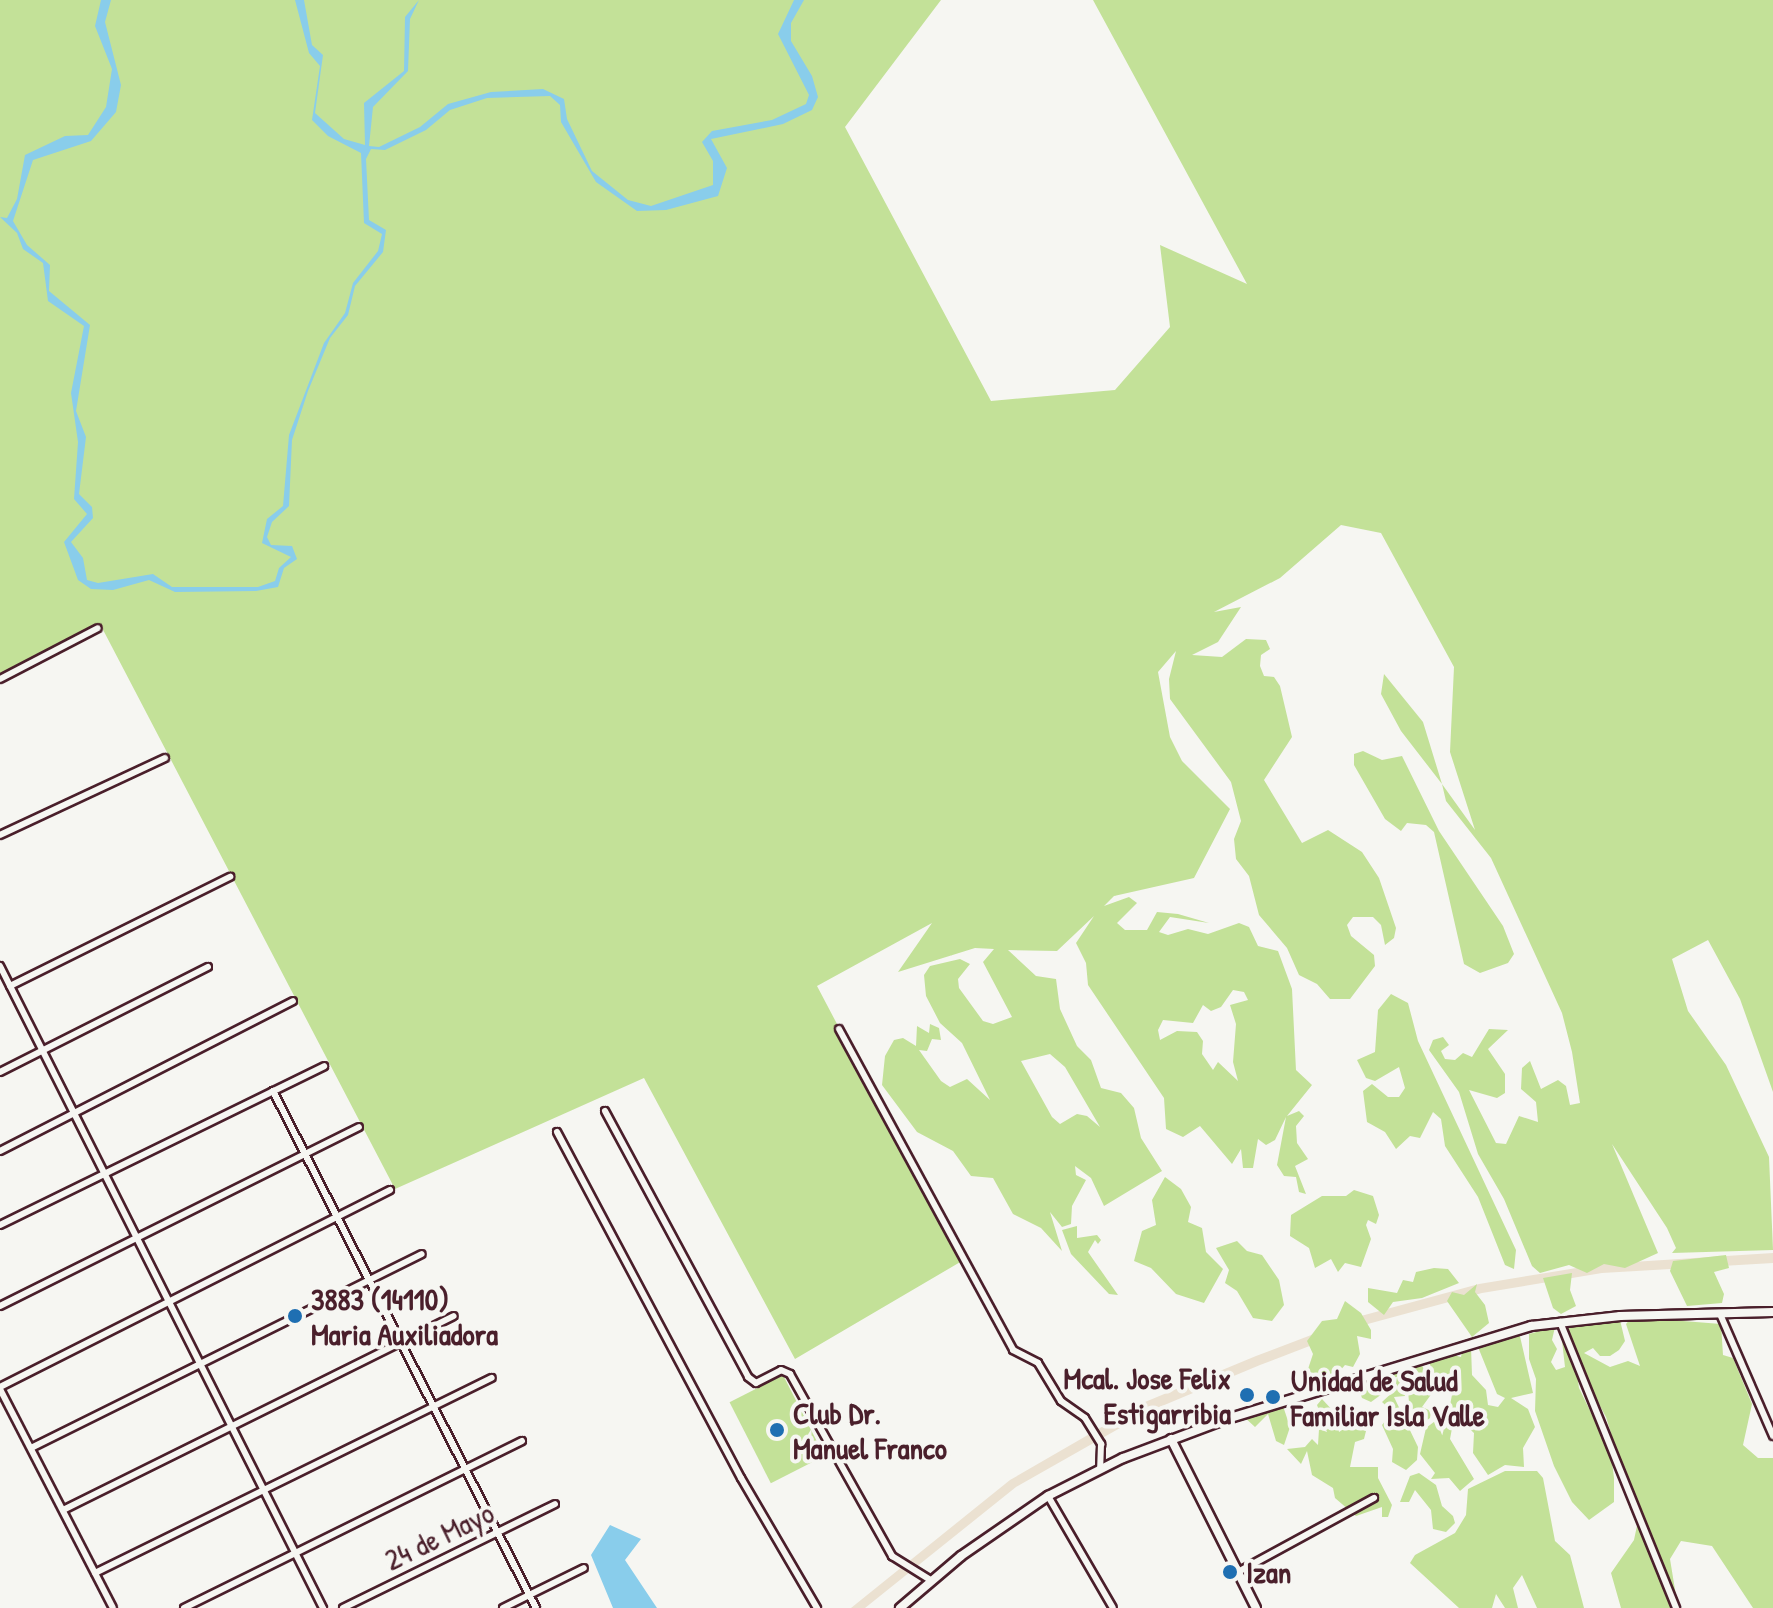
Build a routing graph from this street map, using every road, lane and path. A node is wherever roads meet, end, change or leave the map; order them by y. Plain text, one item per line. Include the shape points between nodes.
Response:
1 (98, 628) dead end
2 (0, 679) edge
3 (165, 758) dead end
4 (0, 835) edge
5 (230, 877) dead end
6 (0, 966) edge
7 (208, 967) dead end
8 (10, 986) junction
9 (293, 1001) dead end
10 (839, 1029) dead end
11 (43, 1051) junction
12 (324, 1066) dead end
13 (0, 1072) edge
14 (273, 1091) junction
15 (605, 1111) dead end
16 (74, 1113) junction
17 (359, 1127) dead end
18 (557, 1132) dead end
19 (0, 1151) edge
20 (305, 1154) junction
21 (104, 1173) junction
22 (390, 1190) dead end
23 (337, 1217) junction
24 (0, 1225) edge
25 (137, 1238) junction
26 (421, 1254) dead end
27 (369, 1280) junction
28 (169, 1301) junction
29 (0, 1306) edge
30 (1773, 1312) edge
31 (1720, 1314) junction
32 (454, 1316) dead end
33 (1559, 1321) junction
34 (401, 1342) junction
35 (200, 1364) junction
36 (492, 1378) dead end
37 (0, 1388) edge
38 (434, 1406) junction
39 (232, 1426) junction
40 (1773, 1436) edge
41 (1171, 1439) junction
42 (522, 1441) dead end
43 (31, 1448) junction
44 (1100, 1468) junction
45 (465, 1469) junction
46 (264, 1490) junction
47 (1048, 1496) junction
48 (1374, 1498) dead end
49 (555, 1504) dead end
50 (63, 1510) junction
51 (498, 1532) junction
52 (295, 1553) junction
53 (584, 1568) dead end
54 (1238, 1572) junction
55 (95, 1573) junction
56 (932, 1581) junction
57 (530, 1595) junction
58 (113, 1608) edge
59 (184, 1608) edge
60 (323, 1608) edge
61 (343, 1608) edge
62 (503, 1608) edge
63 (536, 1608) edge
64 (817, 1608) edge
65 (900, 1608) edge
66 (1113, 1608) edge
67 (1256, 1608) edge
68 (1676, 1608) edge

1 - 2 street
3 - 4 street
5 - 8 street
6 - 8 street
7 - 11 street
8 - 11 street
9 - 16 street
10 - 44 street via 1013,1350 1038,1363 1061,1401 1085,1418 1101,1444
11 - 13 street
11 - 16 street
12 - 14 street
14 - 20 street
14 - 21 street
15 - 56 street via 748,1377 756,1383 781,1370 790,1374 892,1556
16 - 19 street
16 - 21 street
17 - 20 street
18 - 64 street via 741,1478
20 - 23 street
20 - 25 street
21 - 24 street
21 - 25 street
22 - 23 street
23 - 27 street
23 - 28 street
25 - 28 street
25 - 29 street
26 - 27 street
27 - 34 street
27 - 35 street
28 - 35 street
28 - 37 street
30 - 31 street
31 - 33 street
31 - 40 street
32 - 34 street
33 - 41 street via 1469,1342
33 - 68 street
34 - 38 street
34 - 39 street
35 - 39 street
35 - 43 street
36 - 38 street
37 - 43 street
38 - 45 street
38 - 46 street
39 - 46 street
39 - 50 street
41 - 44 street
41 - 54 street
42 - 45 street
43 - 50 street
44 - 47 street
45 - 51 street
45 - 52 street
46 - 52 street
46 - 55 street
47 - 56 street
47 - 66 street
48 - 54 street
49 - 51 street, 24 de Mayo
50 - 55 street
51 - 57 street
51 - 61 street, 24 de Mayo
52 - 59 street
52 - 60 street
53 - 57 street
54 - 67 street
55 - 58 street
56 - 65 street
57 - 62 street
57 - 63 street

